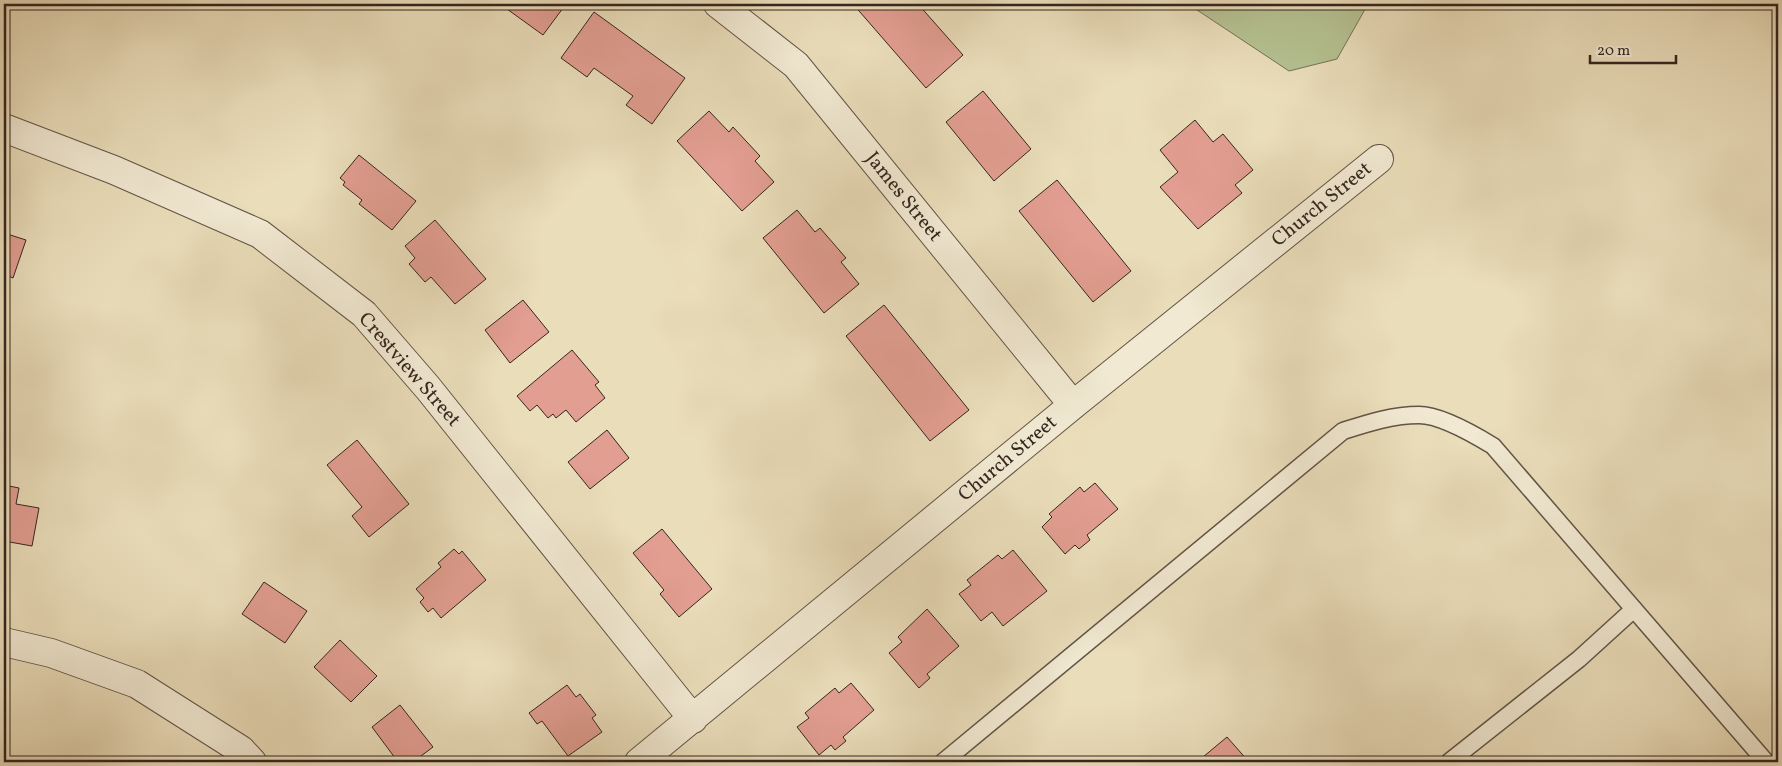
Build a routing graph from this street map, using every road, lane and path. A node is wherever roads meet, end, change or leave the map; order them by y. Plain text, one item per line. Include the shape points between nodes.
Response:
1 (718, 4) edge
2 (4, 128) edge
3 (1379, 159) dead end
4 (1073, 405) junction
5 (1634, 609) junction
6 (4, 642) edge
7 (693, 719) junction
8 (252, 762) edge
9 (639, 762) edge
10 (943, 762) edge
11 (1449, 762) edge
12 (1766, 762) edge

1 - 4 street, James Street via 796,65
2 - 7 street, Crestview Street via 114,170 260,234 364,314 428,388
3 - 4 street, Church Street
4 - 7 street, Church Street
5 - 10 lane via 1493,446 1462,428 1421,415 1386,418 1343,431
5 - 11 lane via 1579,659
5 - 12 lane
6 - 8 street via 51,653 137,684 241,750
7 - 9 street, Church Street

